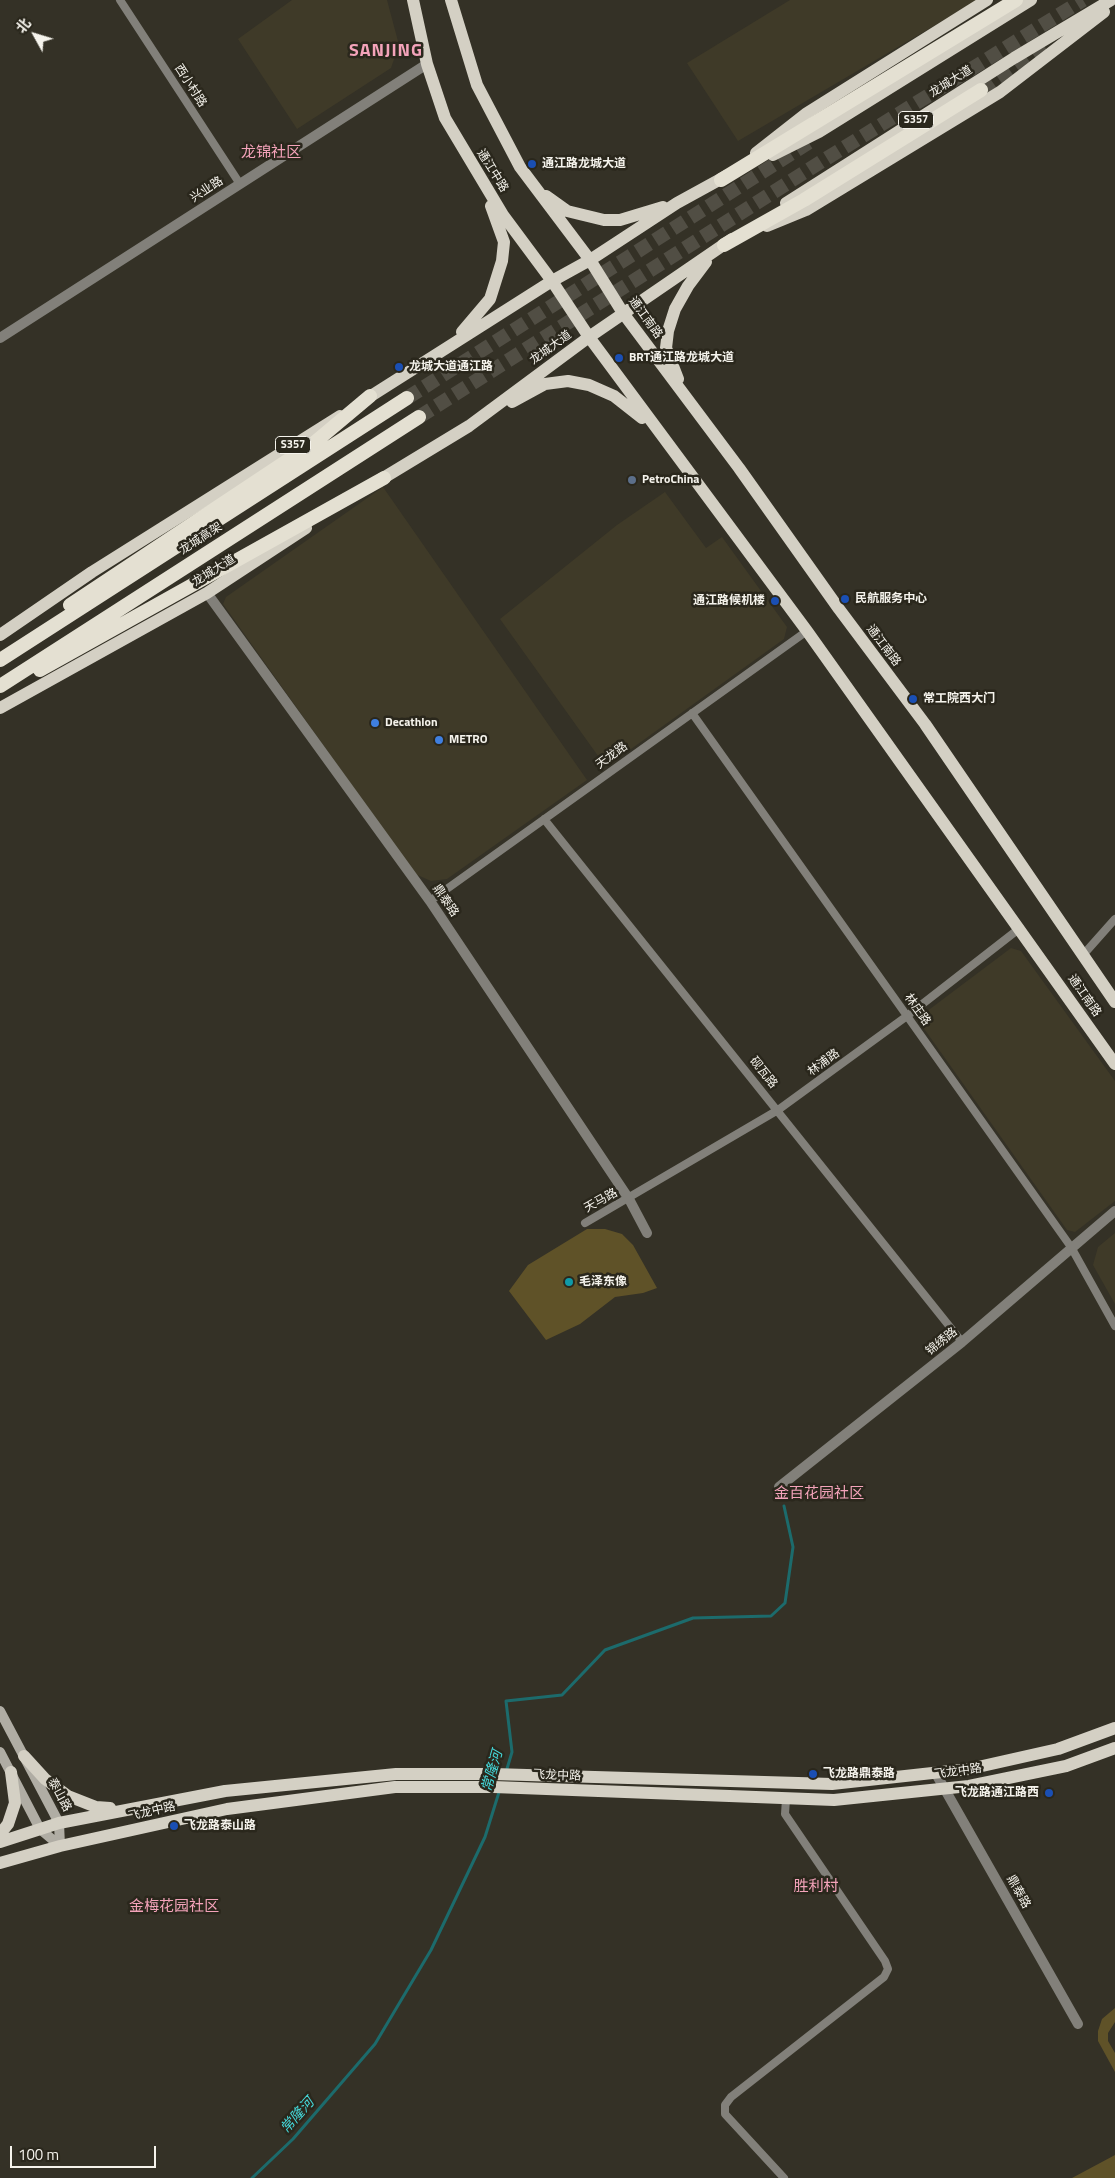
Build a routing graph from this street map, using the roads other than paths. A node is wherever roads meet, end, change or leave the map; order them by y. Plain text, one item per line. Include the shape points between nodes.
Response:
1 (120, 0) edge
2 (413, 0) edge
3 (451, 0) edge
4 (987, 0) edge
5 (1016, 0) edge
6 (1031, 0) edge
7 (1111, 0) edge
8 (1115, 4) edge
9 (427, 64) junction
10 (981, 90) tunnel mouth
11 (473, 168) junction
12 (721, 180) junction
13 (531, 182) junction
14 (240, 184) junction
15 (678, 203) junction
16 (724, 245) junction
17 (710, 255) junction
18 (590, 260) junction
19 (552, 281) junction
20 (623, 313) junction
21 (589, 337) junction
22 (0, 338) edge
23 (450, 344) junction
24 (370, 396) junction
25 (406, 398) tunnel mouth
26 (700, 416) junction
27 (419, 417) tunnel mouth
28 (468, 426) junction
29 (671, 446) junction
30 (384, 478) junction
31 (207, 592) junction
32 (807, 631) junction
33 (0, 635) edge
34 (0, 655) edge
35 (0, 660) edge
36 (0, 686) edge
37 (0, 692) edge
38 (0, 708) edge
39 (692, 713) junction
40 (544, 819) junction
41 (430, 901) junction
42 (1115, 919) edge
43 (1020, 928) junction
44 (1083, 956) junction
45 (1115, 1002) edge
46 (907, 1016) junction
47 (1115, 1064) edge
48 (778, 1110) junction
49 (629, 1199) junction
50 (1115, 1211) edge
51 (585, 1223) dead end
52 (647, 1233) dead end
53 (1071, 1247) junction
54 (1115, 1326) edge
55 (962, 1342) junction
56 (779, 1487) dead end
57 (0, 1711) edge
58 (1115, 1728) edge
59 (1115, 1748) edge
60 (0, 1752) edge
61 (24, 1756) junction
62 (11, 1772) junction
63 (936, 1772) junction
64 (946, 1789) junction
65 (786, 1798) junction
66 (133, 1809) junction
67 (59, 1823) junction
68 (40, 1829) junction
69 (0, 1834) edge
70 (0, 1842) edge
71 (60, 1846) junction
72 (0, 1863) edge
73 (1078, 2024) dead end
74 (784, 2178) edge

1 - 14 street, 西小村路
2 - 9 main road, 通江中路
3 - 13 main road, 通江中路 via 488,111
4 - 12 main road via 807,113
5 - 12 highway
6 - 12 main road, S357 via 819,132
7 - 16 main road, 龙城大道 / S357 via 990,73
8 - 16 main road via 1000,92 806,210
9 - 11 main road, 通江中路 via 445,118
9 - 14 street, 兴业路
10 - 16 highway via 804,200
11 - 19 main road, 通江中路
11 - 23 main road via 504,242 502,261 490,299
12 - 15 main road, S357
13 - 15 main road via 566,211 604,220 620,220
13 - 18 main road, 通江中路
14 - 22 street, 兴业路
15 - 18 main road, S357
16 - 17 main road, 龙城大道 / S357
17 - 20 main road, 龙城大道 / S357
17 - 26 main road via 675,309 666,348 678,378
18 - 19 main road, S357
18 - 20 main road, 通江南路
19 - 21 main road, 通江中路
19 - 23 main road, S357
20 - 21 main road, 龙城大道 / S357
20 - 26 main road, 通江南路
21 - 28 main road, 龙城大道 / S357
21 - 29 main road, 通江南路
23 - 24 main road, S357
24 - 33 main road, S357 via 92,572
24 - 34 highway via 314,444 87,593
25 - 35 highway, 龙城高架
26 - 44 main road, 通江南路 via 925,724
27 - 36 highway, 龙城高架
28 - 29 main road via 545,384 568,381 589,385 614,396 632,408
28 - 30 main road, 龙城大道 / S357
29 - 32 main road, 通江南路
30 - 31 main road, 龙城大道 / S357
30 - 37 highway
31 - 38 main road, 龙城大道 / S357
31 - 41 street, 鼎泰路
32 - 39 street, 天龙路
32 - 43 main road, 通江南路
39 - 40 street, 天龙路
39 - 46 street, 林庄路
40 - 41 street, 天龙路
40 - 48 street, 砚瓦路
41 - 49 street, 鼎泰路
42 - 44 street
43 - 46 street, 林浦路
43 - 47 main road, 通江南路
44 - 45 main road, 通江南路
46 - 48 street, 林浦路
46 - 53 street, 林庄路
48 - 49 street, 林浦路
48 - 55 street, 砚瓦路
49 - 51 street, 天马路
49 - 52 street, 鼎泰路
50 - 53 street, 锦绣路
53 - 54 street, 林庄路
53 - 55 street, 锦绣路
55 - 56 street, 锦绣路
57 - 61 main road, 泰山路
58 - 63 main road, 飞龙中路 via 1058,1750 969,1769
59 - 64 main road, 飞龙中路 via 1066,1766
60 - 62 main road
61 - 66 main road via 45,1779 68,1796 96,1808
61 - 67 main road, 泰山路
62 - 68 main road
62 - 69 main road via 15,1803 8,1824
63 - 64 street, 鼎泰路
63 - 66 main road, 飞龙中路 via 832,1784 512,1774 377,1776 225,1791
64 - 65 main road, 飞龙中路 via 834,1800
64 - 73 street, 鼎泰路
65 - 71 main road, 飞龙中路 via 494,1787 395,1787 226,1809
65 - 74 street via 785,1814 888,1969 884,1977 731,2096 725,2105 726,2114
66 - 67 main road, 飞龙中路
67 - 68 main road, 飞龙中路
67 - 71 main road, 泰山路
68 - 70 main road, 飞龙中路
68 - 71 main road
71 - 72 main road, 飞龙中路

